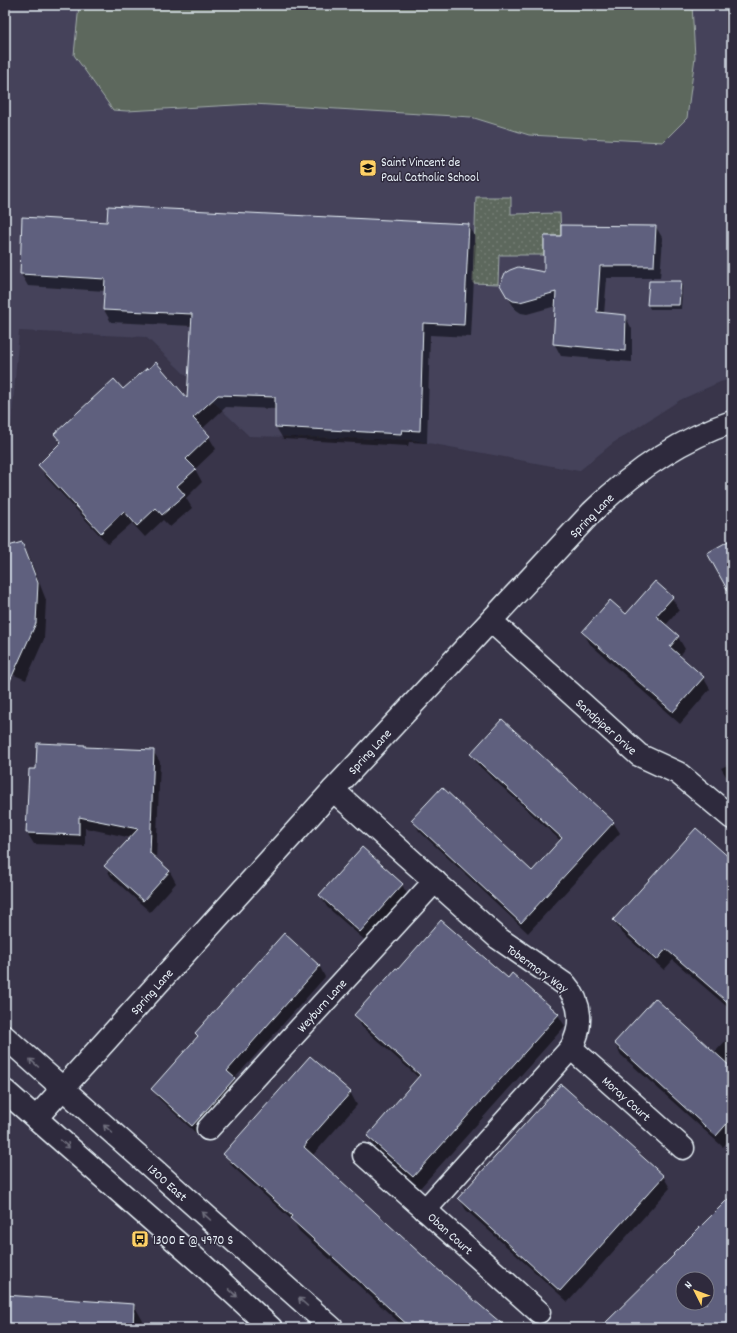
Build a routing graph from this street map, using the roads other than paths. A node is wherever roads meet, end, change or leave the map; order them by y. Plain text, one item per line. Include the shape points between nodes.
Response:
1 (732, 422) edge
2 (491, 621) junction
3 (333, 790) junction
4 (732, 818) edge
5 (435, 881) junction
6 (5, 1037) edge
7 (571, 1048) junction
8 (63, 1089) junction
9 (5, 1091) edge
10 (36, 1118) junction
11 (208, 1129) dead end
12 (683, 1148) dead end
13 (364, 1155) dead end
14 (425, 1210) junction
15 (539, 1312) dead end
16 (271, 1328) edge
17 (332, 1328) edge

1 - 2 street, Spring Lane via 668,451 627,480 592,512
2 - 3 street, Spring Lane
2 - 4 street, Sandpiper Drive via 639,755 678,774
3 - 5 street, Tobermory Way
3 - 8 street, Spring Lane
5 - 7 street, Tobermory Way via 498,938 559,980 572,992 579,1009 580,1020 576,1040
5 - 11 street, Weyburn Lane
8 -> 6 street, 1300 East
7 - 12 street, Moray Court
7 - 14 street, Tobermory Way
8 - 10 street, Spring Lane
17 -> 8 street, 1300 East
9 - 10 street
10 -> 16 street
13 - 14 street, Oban Court
14 - 15 street, Oban Court

